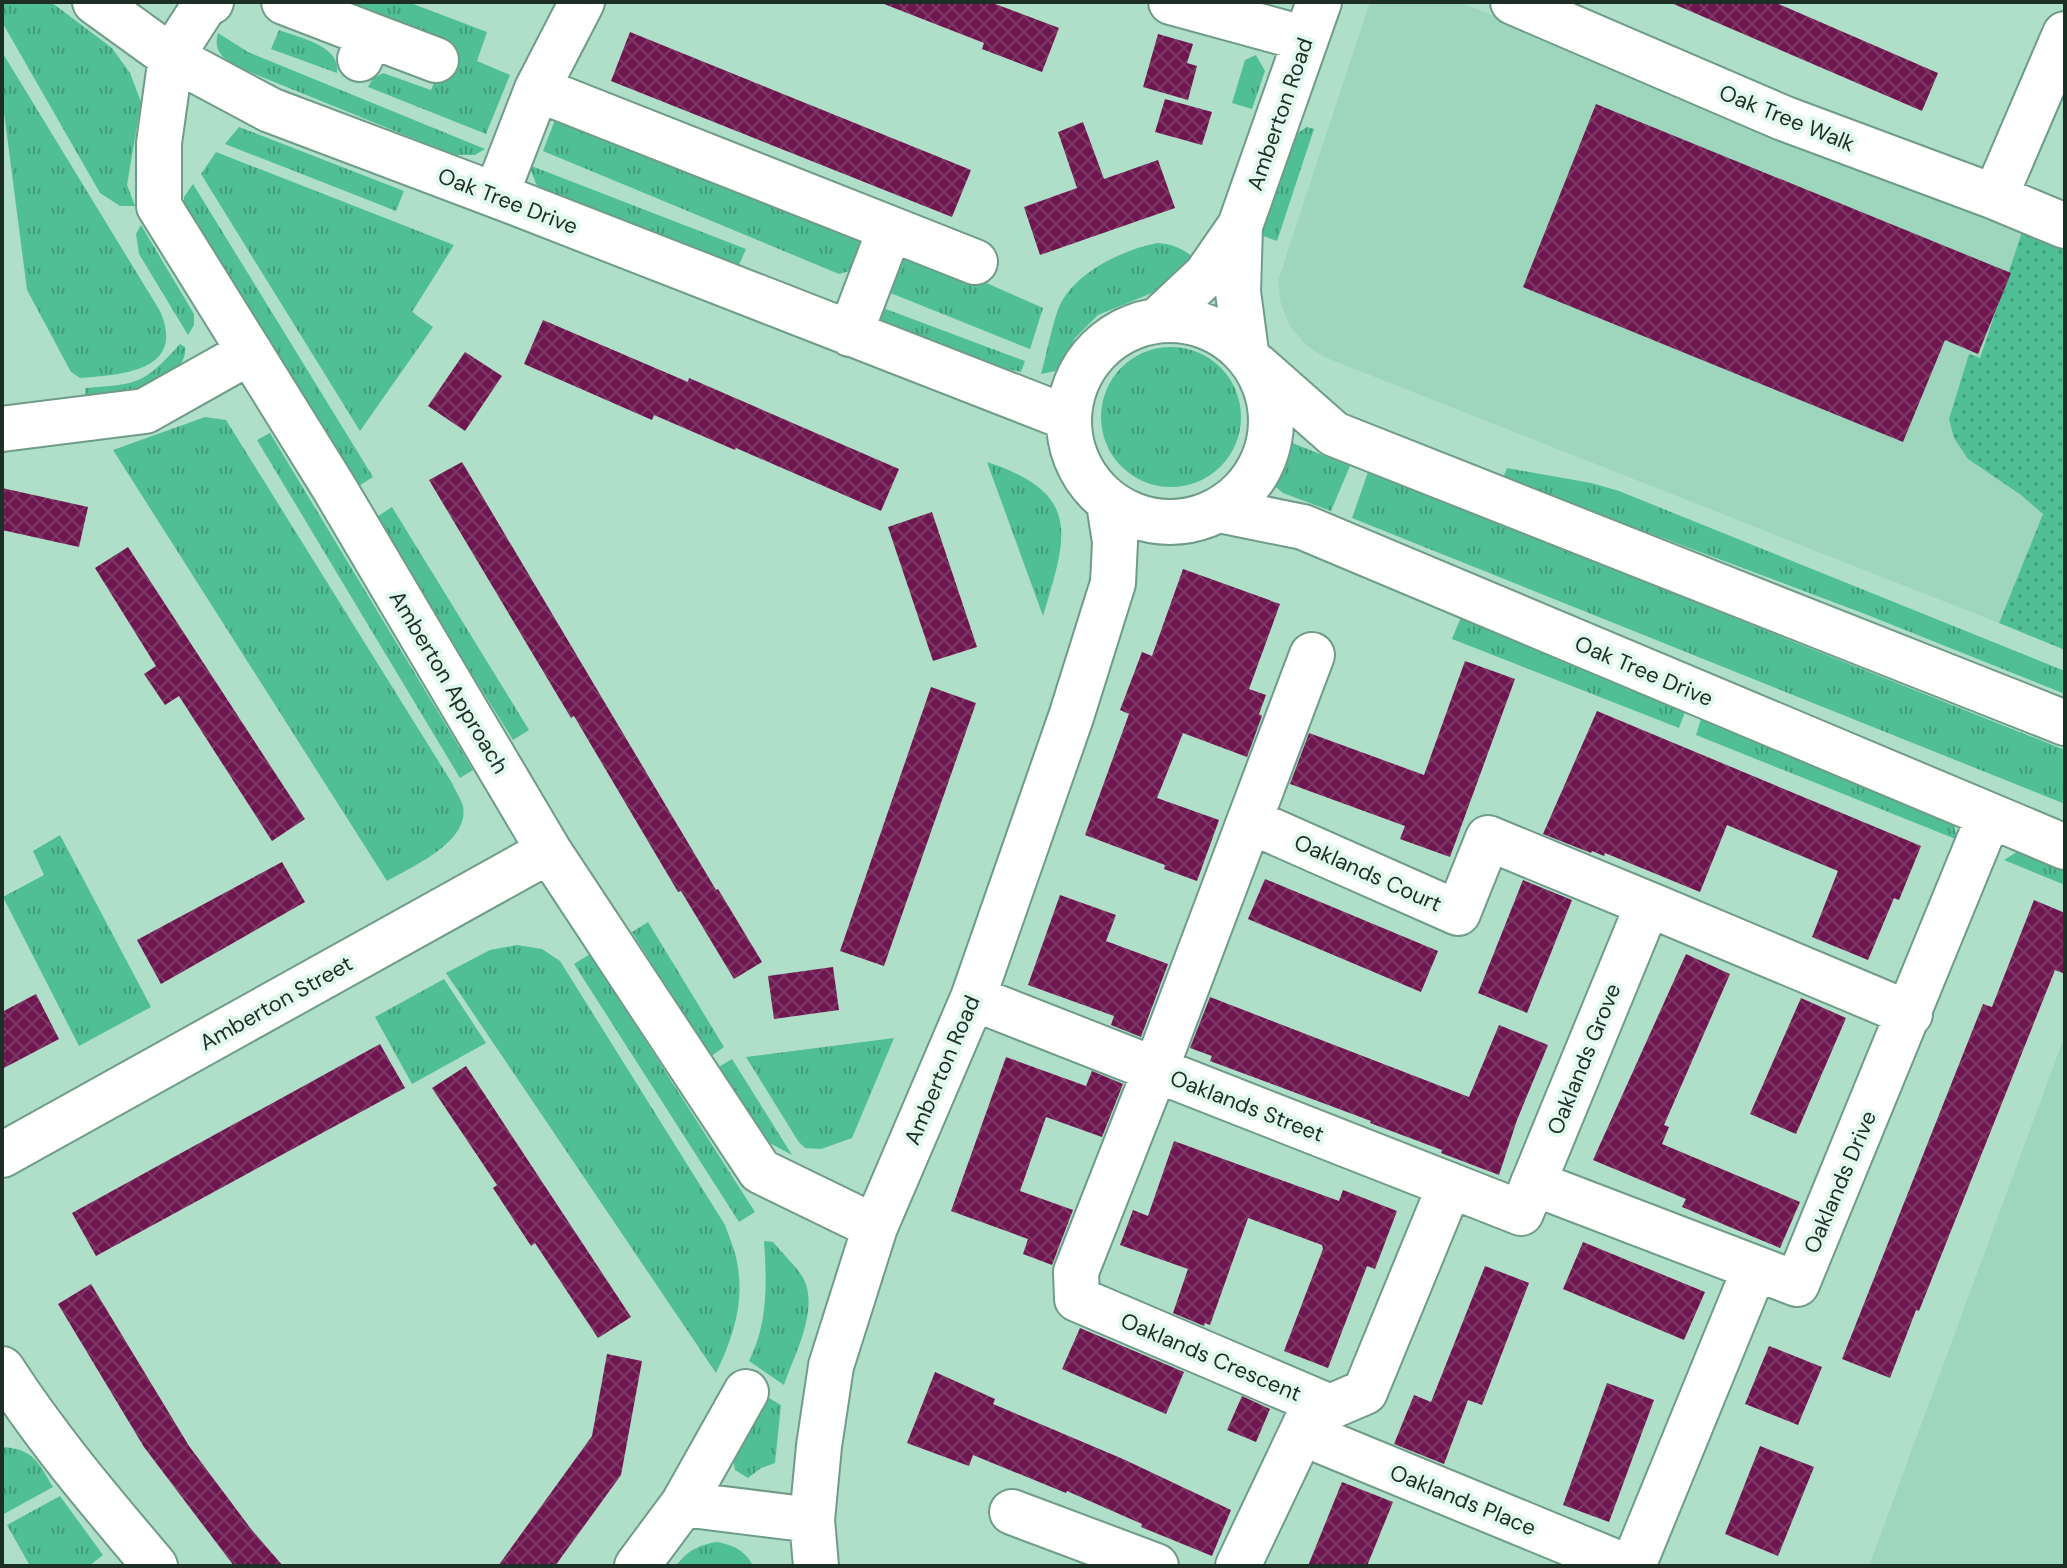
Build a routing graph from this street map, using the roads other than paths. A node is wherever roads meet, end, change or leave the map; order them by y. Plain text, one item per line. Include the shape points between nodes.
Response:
1 (95, 2) edge
2 (211, 2) edge
3 (284, 2) edge
4 (582, 2) edge
5 (1171, 2) edge
6 (1513, 2) edge
7 (1313, 21) edge
8 (2065, 34) edge
9 (171, 57) junction
10 (436, 60) dead end
11 (537, 89) junction
12 (496, 195) junction
13 (1995, 197) junction
14 (1240, 226) junction
15 (2065, 226) edge
16 (890, 229) junction
17 (975, 262) dead end
18 (1159, 319) junction
19 (850, 334) junction
20 (250, 352) junction
21 (1251, 359) junction
22 (1068, 418) junction
23 (2, 429) edge
24 (1109, 503) junction
25 (1202, 516) junction
26 (1113, 583) junction
27 (1312, 655) dead end
28 (2065, 723) edge
29 (1989, 816) junction
30 (1250, 821) junction
31 (2065, 847) edge
32 (549, 851) junction
33 (1648, 904) junction
34 (973, 998) junction
35 (1910, 1014) junction
36 (1155, 1071) junction
37 (2, 1155) edge
38 (1450, 1185) junction
39 (1527, 1198) junction
40 (875, 1227) junction
41 (1755, 1268) junction
42 (2, 1369) edge
43 (746, 1392) dead end
44 (14, 1411) edge
45 (1309, 1418) junction
46 (683, 1504) junction
47 (1012, 1512) dead end
48 (812, 1520) junction
49 (155, 1566) edge
50 (637, 1566) edge
51 (816, 1566) edge
52 (1156, 1566) edge
53 (1238, 1566) edge
54 (1625, 1566) edge
55 (1633, 1566) edge

1 - 9 street, Oak Tree Drive
2 - 9 street
3 - 10 street via 365,47
4 - 11 street
5 - 7 street
6 - 13 street, Oak Tree Walk via 1783,118
7 - 14 street, Amberton Road
8 - 13 street
9 - 12 street, Oak Tree Drive via 270,110
9 - 20 street, Amberton Approach via 159,143 159,206
11 - 12 street
11 - 16 street
12 - 19 street, Oak Tree Drive
13 - 15 street, Oak Tree Walk
14 - 18 street, Amberton Road via 1206,275
14 - 21 street, Amberton Road via 1238,292
16 - 17 street
16 - 19 street
18 - 21 street, Oak Tree Drive via 1194,321 1217,330
18 - 22 street, Oak Tree Drive via 1120,331 1093,354 1075,383
19 - 22 street, Oak Tree Drive
20 - 23 street via 145,411
20 - 32 street, Amberton Approach
21 - 25 street via 1270,399 1271,431 1258,473 1235,499
21 - 28 street, Oak Tree Drive via 1334,434
22 - 24 street, Oak Tree Drive via 1080,470
24 - 25 street, Oak Tree Drive via 1163,523
24 - 26 street, Amberton Road via 1115,542
25 - 26 street, Amberton Road via 1143,552
25 - 29 street, Oak Tree Drive via 1303,527
26 - 34 street, Amberton Road
27 - 30 street
29 - 31 street, Oak Tree Drive
29 - 35 street, Oaklands Drive
30 - 33 street, Oaklands Court via 1458,913 1488,838
30 - 36 street
32 - 37 street, Amberton Street
32 - 40 street, Amberton Approach via 760,1171
33 - 35 street
33 - 39 street, Oaklands Grove
34 - 36 street, Oaklands Street
34 - 40 street, Amberton Road
35 - 41 street, Oaklands Drive via 1797,1284
36 - 38 street, Oaklands Street
36 - 45 street, Oaklands Crescent via 1076,1272 1077,1299
38 - 39 street, Oaklands Street
38 - 45 street, Oaklands Crescent via 1365,1392
39 - 41 street, Oaklands Drive
40 - 48 street, Amberton Road via 831,1366
41 - 55 street
42 - 44 street
43 - 46 street
44 - 49 street via 81,1478
45 - 53 street
45 - 54 street, Oaklands Place
46 - 48 street
46 - 50 street
47 - 52 street
48 - 51 street, Amberton Road

